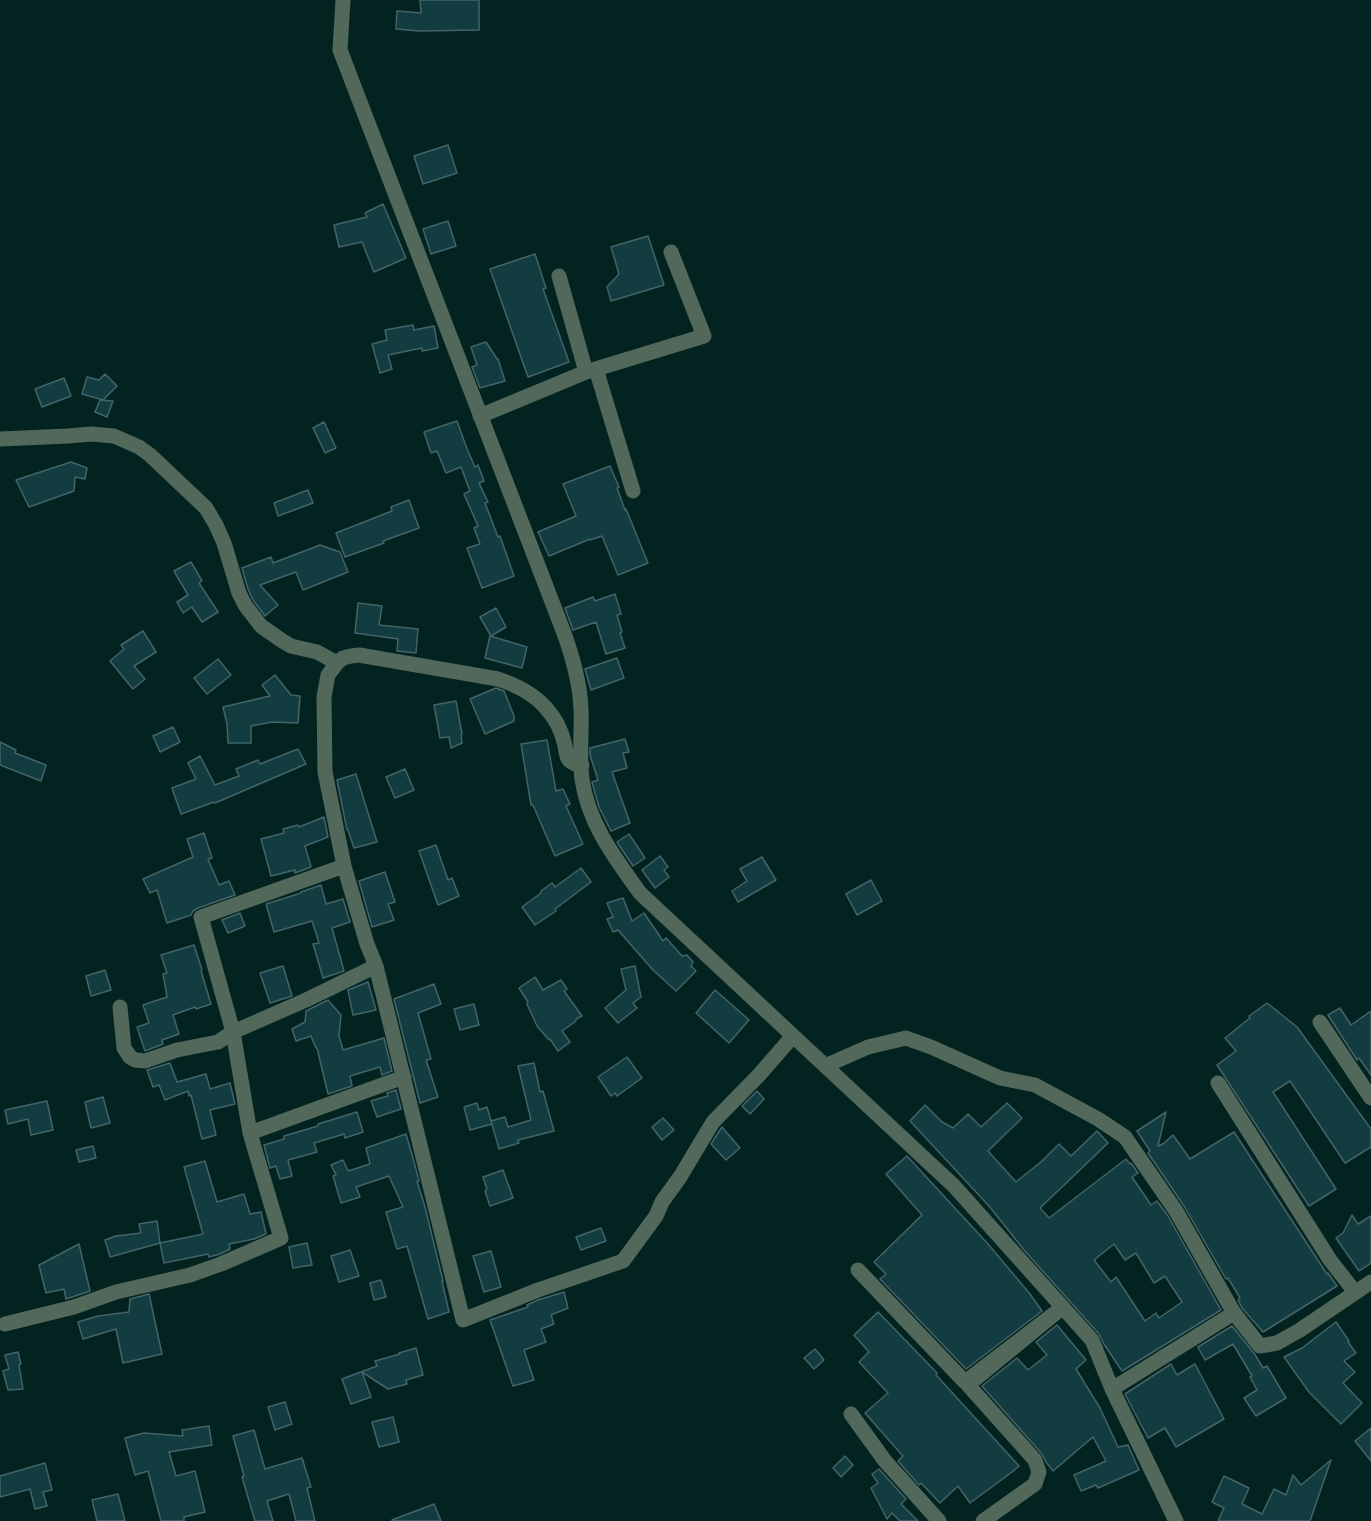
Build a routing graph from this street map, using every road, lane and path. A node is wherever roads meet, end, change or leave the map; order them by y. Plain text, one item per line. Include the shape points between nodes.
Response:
1 (343, 0) edge
2 (671, 252) dead end
3 (559, 276) dead end
4 (591, 371) junction
5 (480, 416) junction
6 (0, 439) edge
7 (633, 491) dead end
8 (337, 663) junction
9 (582, 765) junction
10 (344, 866) junction
11 (376, 966) junction
12 (120, 1007) dead end
13 (1320, 1022) dead end
14 (233, 1032) junction
15 (793, 1036) junction
16 (825, 1066) junction
17 (404, 1077) junction
18 (1218, 1083) dead end
19 (1371, 1098) edge
20 (250, 1133) junction
21 (858, 1270) dead end
22 (1371, 1282) edge
23 (1355, 1292) junction
24 (1063, 1307) junction
25 (1234, 1313) junction
26 (4, 1324) dead end
27 (1112, 1389) junction
28 (851, 1414) dead end
29 (939, 1521) edge
30 (983, 1521) edge
31 (1176, 1521) edge

1 - 5 street via 340,50
2 - 4 street via 704,336
3 - 4 street
4 - 5 street
4 - 7 street
5 - 9 street via 576,668
6 - 8 street via 91,434 114,436 139,447 206,508 224,543 245,605 261,626 291,646 317,652
8 - 9 street via 359,656 512,684 546,707 562,734 569,760
8 - 10 street via 328,675 324,697 325,772
9 - 15 street via 591,814 606,846 640,893
10 - 11 street
10 - 14 street via 201,917
11 - 14 street
11 - 17 street
12 - 14 street via 124,1048 130,1057 140,1061 218,1042
13 - 19 street
14 - 20 street
15 - 16 street
15 - 17 street via 713,1122 656,1216 623,1261 463,1320
16 - 24 street via 954,1186
16 - 25 street via 868,1047 906,1038 1000,1078 1035,1086 1098,1119 1125,1137 1176,1211
17 - 20 street
18 - 23 street via 1330,1260
20 - 26 street via 281,1238 190,1275
21 - 24 street via 965,1382
22 - 23 street
23 - 25 street via 1300,1330 1277,1343 1260,1346
24 - 27 street via 1092,1340
24 - 30 street via 968,1385 1035,1460 1038,1472 1035,1484
25 - 27 street
27 - 31 street
28 - 29 street via 885,1461

